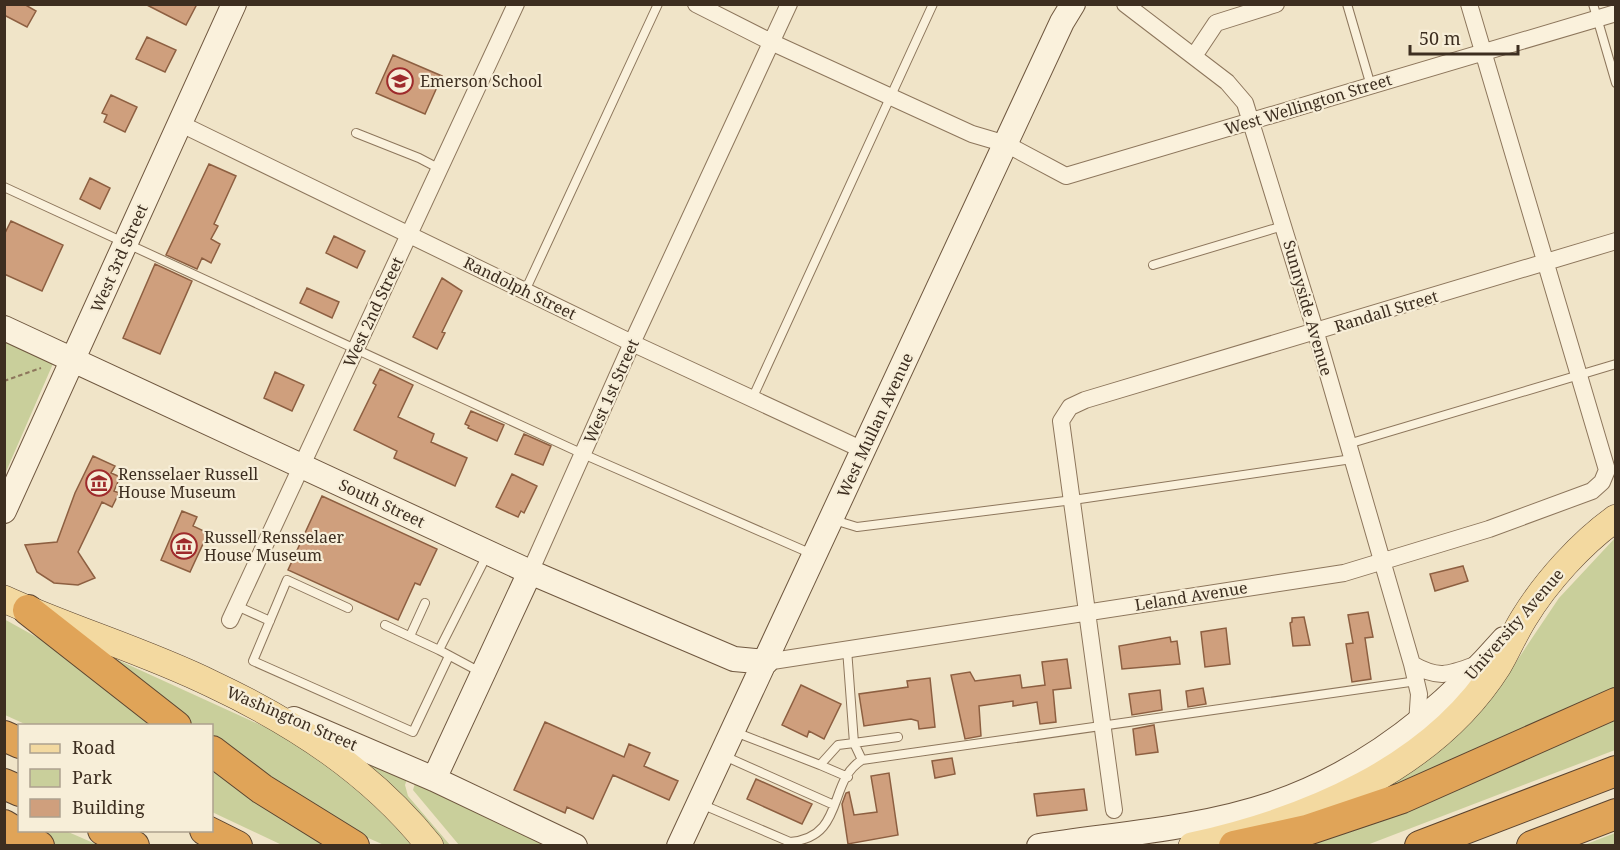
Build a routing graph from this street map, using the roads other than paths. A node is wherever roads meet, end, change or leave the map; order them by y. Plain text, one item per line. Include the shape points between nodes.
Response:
1 (234, 4) edge
2 (516, 4) edge
3 (658, 4) edge
4 (696, 4) edge
5 (789, 4) edge
6 (933, 4) edge
7 (1073, 4) edge
8 (1125, 4) edge
9 (1347, 4) edge
10 (1469, 4) edge
11 (1265, 6) edge
12 (1595, 12) edge
13 (1616, 13) edge
14 (771, 42) junction
15 (1483, 52) junction
16 (1194, 56) junction
17 (1616, 83) edge
18 (1371, 86) junction
19 (891, 97) junction
20 (1252, 121) junction
21 (179, 123) junction
22 (357, 133) dead end
23 (1006, 144) junction
24 (440, 169) junction
25 (4, 187) edge
26 (1284, 226) junction
27 (410, 234) junction
28 (1616, 241) edge
29 (125, 244) junction
30 (1546, 263) junction
31 (1153, 265) dead end
32 (525, 291) junction
33 (4, 328) edge
34 (1316, 333) junction
35 (632, 343) junction
36 (356, 350) junction
37 (74, 360) junction
38 (1616, 364) edge
39 (1579, 375) junction
40 (752, 399) junction
41 (863, 450) junction
42 (1350, 451) junction
43 (583, 454) junction
44 (303, 466) junction
45 (1072, 500) junction
46 (4, 511) edge
47 (1616, 518) edge
48 (831, 520) junction
49 (489, 552) junction
50 (815, 555) junction
51 (1382, 562) junction
52 (530, 572) junction
53 (425, 603) dead end
54 (16, 604) edge
55 (348, 608) dead end
56 (1088, 612) junction
57 (234, 613) joint
58 (1524, 617) junction
59 (270, 621) junction
60 (385, 625) dead end
61 (410, 636) junction
62 (847, 649) junction
63 (439, 650) junction
64 (449, 656) junction
65 (766, 662) junction
66 (1485, 662) junction
67 (1412, 664) junction
68 (483, 674) junction
69 (1417, 681) junction
70 (212, 683) junction
71 (1616, 702) edge
72 (173, 724) edge
73 (1417, 724) junction
74 (1104, 726) junction
75 (733, 731) junction
76 (4, 736) edge
77 (898, 737) dead end
78 (18, 742) edge
79 (854, 743) junction
80 (213, 753) edge
81 (722, 755) junction
82 (862, 760) junction
83 (820, 765) junction
84 (1616, 771) edge
85 (848, 777) junction
86 (435, 779) junction
87 (4, 784) edge
88 (18, 790) edge
89 (699, 803) junction
90 (834, 805) junction
91 (1114, 810) dead end
92 (1616, 814) edge
93 (4, 825) edge
94 (105, 832) edge
95 (207, 832) edge
96 (39, 846) edge
97 (134, 846) edge
98 (237, 846) edge
99 (354, 846) edge
100 (430, 846) edge
101 (574, 846) edge
102 (679, 846) edge
103 (1039, 846) edge
104 (1192, 846) edge
105 (1234, 846) edge
106 (1419, 846) edge
107 (1533, 846) edge

1 - 21 street, West 3rd Street
2 - 24 street, West 2nd Street
3 - 32 lane
4 - 14 street, West Wellington Street
5 - 14 street, West 1st Street
6 - 19 lane
7 - 23 street, West Mullan Avenue
8 - 16 street, Sunnyside Avenue
9 - 18 lane
10 - 15 street
11 - 16 street via 1216,23
12 - 13 street, West Wellington Street
12 - 15 street, West Wellington Street
12 - 17 lane
14 - 19 street, West Wellington Street
14 - 35 street, West 1st Street
15 - 18 street, West Wellington Street
15 - 30 street
16 - 20 street, Sunnyside Avenue via 1236,90
18 - 20 street, West Wellington Street
19 - 23 street, West Wellington Street via 972,134
19 - 40 lane
20 - 23 street, West Wellington Street via 1066,176
20 - 26 street, Sunnyside Avenue
21 - 27 street, Randolph Street
21 - 29 street, West 3rd Street
22 - 24 lane
23 - 41 street, West Mullan Avenue
24 - 27 street, West 2nd Street
25 - 29 lane
26 - 31 lane
26 - 34 street, Sunnyside Avenue
27 - 32 street, Randolph Street
27 - 36 street, West 2nd Street
28 - 30 street, Randall Street
29 - 36 lane
29 - 37 street, West 3rd Street
30 - 34 street, Randall Street
30 - 39 street
32 - 35 street, Randolph Street
33 - 37 street, South Street
34 - 42 street, Sunnyside Avenue
34 - 45 street, Randall Street via 1070,407 1061,421
35 - 40 street, Randolph Street
35 - 43 street, West 1st Street
36 - 43 lane
36 - 44 street, West 2nd Street
37 - 44 street, South Street
37 - 46 street, West 3rd Street
38 - 39 lane
39 - 42 lane
39 - 51 street, Leland Avenue via 1607,470 1602,482 1592,491 1489,529
40 - 41 street, Randolph Street
41 - 48 street, West Mullan Avenue
42 - 45 lane
42 - 51 street, Sunnyside Avenue
43 - 50 lane
43 - 52 street, West 1st Street
44 - 49 street, South Street
44 - 57 street, West 2nd Street
45 - 48 lane via 857,527
45 - 56 street
47 - 58 main road, University Avenue via 1568,562
48 - 50 street, West Mullan Avenue
49 - 52 street, South Street
49 - 63 lane
50 - 65 street, West Mullan Avenue
51 - 56 street, Leland Avenue via 1344,573
51 - 67 street, Sunnyside Avenue
52 - 65 street, South Street via 734,658
52 - 68 street, West 1st Street
53 - 61 lane
54 - 70 main road, Washington Street
54 - 72 highway
55 - 59 lane via 287,580
56 - 62 street, Leland Avenue
56 - 74 street
57 - 59 lane
58 - 66 street, University Avenue
58 - 104 main road via 1477,694 1452,720 1401,760 1307,812 1244,834
59 - 64 lane via 253,661 413,732
60 - 61 lane
61 - 63 lane
62 - 65 street, Leland Avenue
62 - 79 lane
63 - 64 lane
64 - 68 lane
65 - 75 street, West Mullan Avenue
66 - 67 street via 1441,675
66 - 73 street, University Avenue
67 - 69 street, Sunnyside Avenue
68 - 86 street, West 1st Street
69 - 73 street, Sunnyside Avenue
69 - 74 lane
70 - 86 street, Washington Street
70 - 100 main road via 344,760 378,789
71 - 105 highway via 1402,798 1307,830
73 - 103 street, University Avenue via 1351,768 1272,804 1207,821
74 - 82 lane
74 - 91 street
75 - 81 street, West Mullan Avenue
75 - 83 lane
76 - 78 highway
77 - 79 lane
79 - 82 lane
79 - 83 lane via 838,745
80 - 99 highway via 262,789
81 - 89 street, West Mullan Avenue
81 - 90 lane
82 - 85 lane
83 - 85 lane
84 - 106 highway
85 - 90 lane
86 - 101 street, Washington Street
87 - 88 highway
89 - 90 lane via 790,842 811,838 821,831
89 - 102 street, West Mullan Avenue
92 - 107 highway
93 - 96 highway
94 - 97 highway
95 - 98 highway

